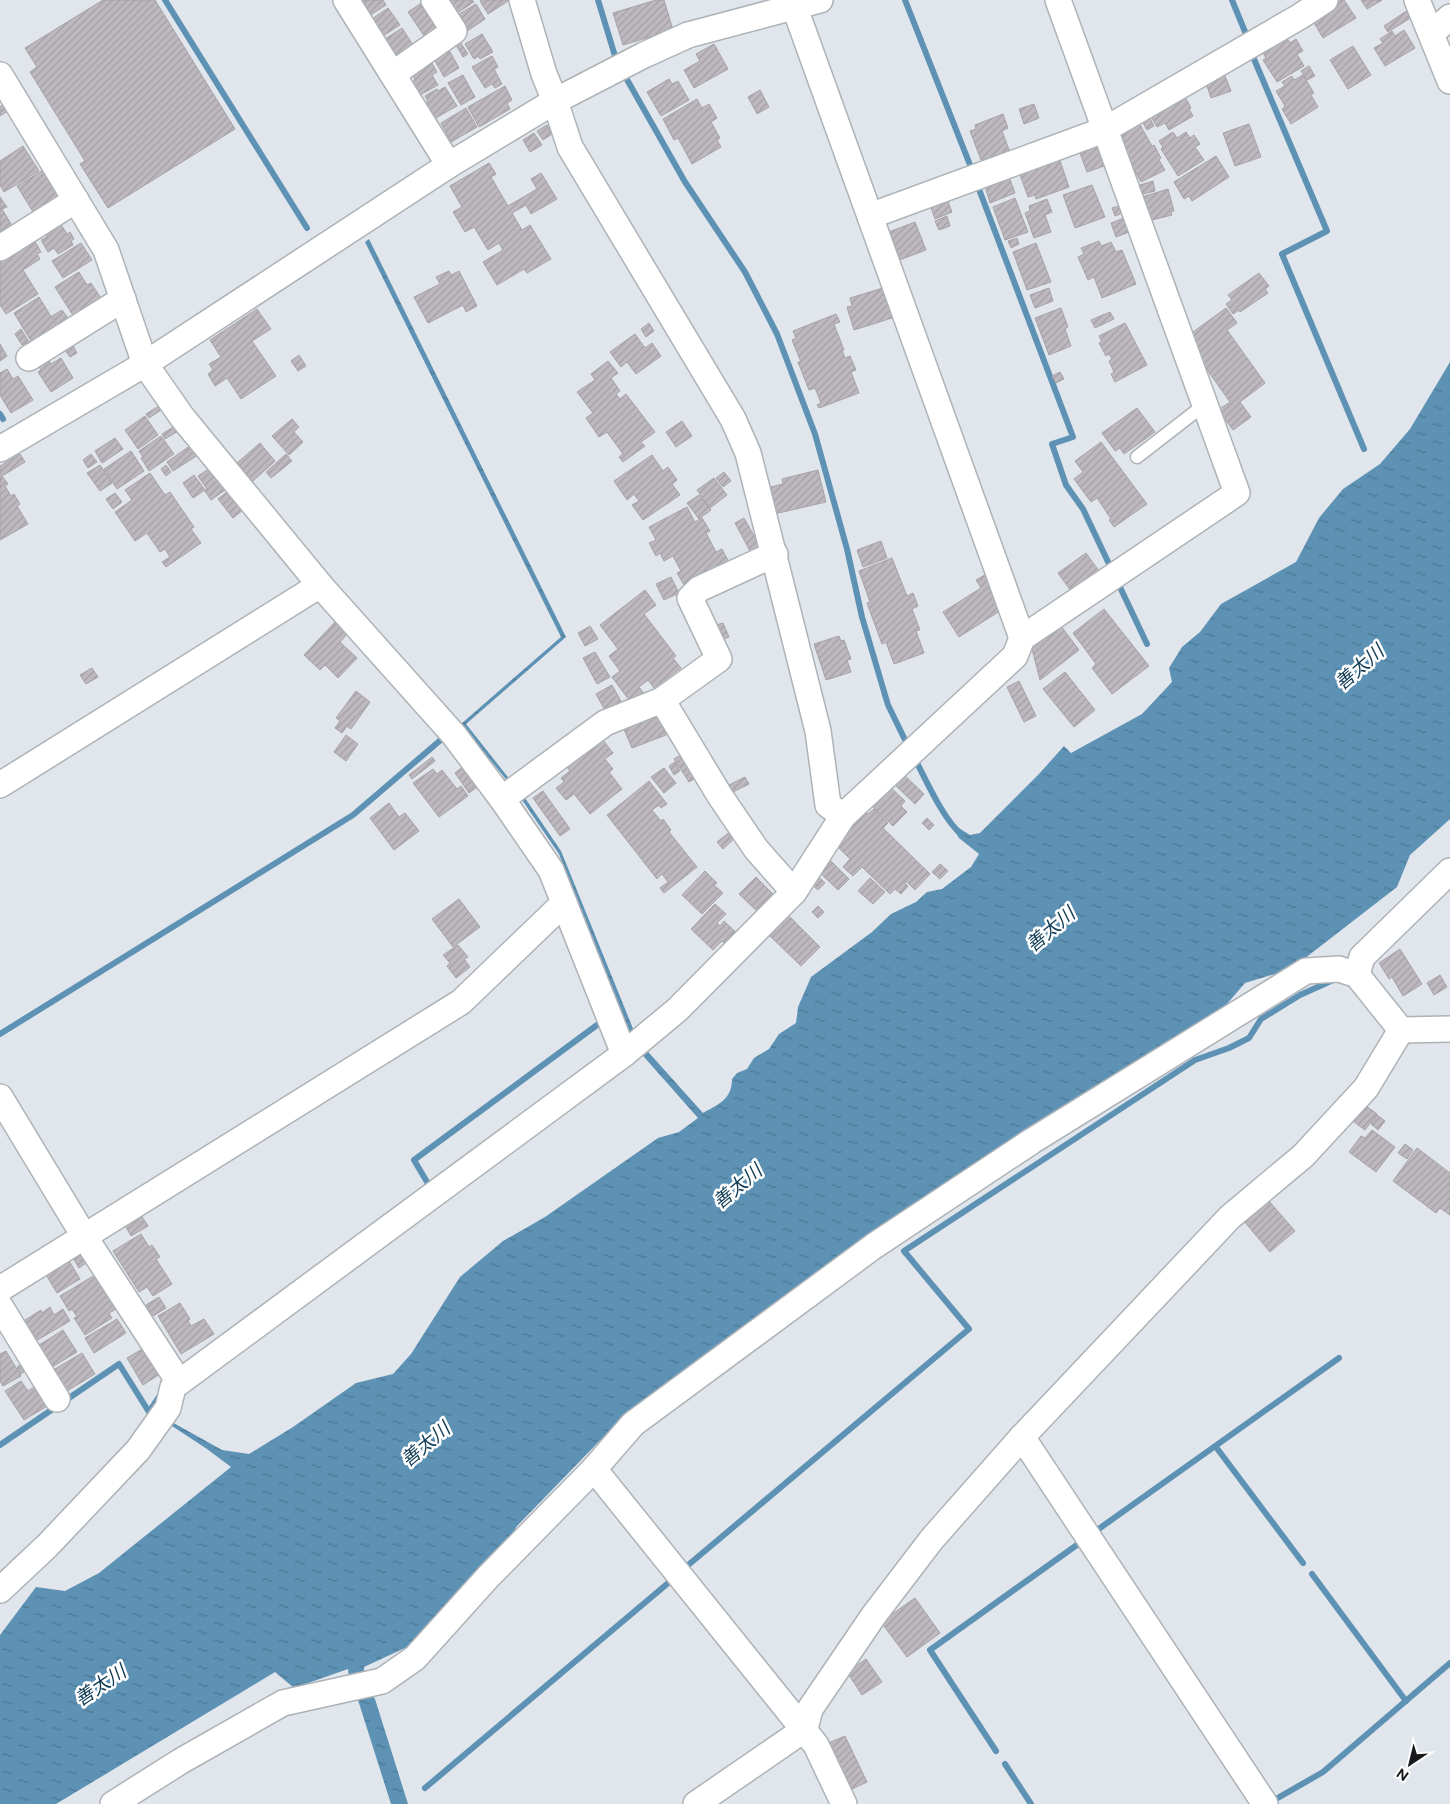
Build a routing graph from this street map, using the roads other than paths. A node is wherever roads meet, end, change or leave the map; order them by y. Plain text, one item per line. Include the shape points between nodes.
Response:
1 (346, 0) edge
2 (434, 0) edge
3 (522, 0) edge
4 (820, 0) edge
5 (1058, 0) edge
6 (1325, 0) edge
7 (1417, 0) edge
8 (793, 4) edge
9 (1450, 17) edge
10 (1432, 33) junction
11 (393, 74) junction
12 (0, 75) edge
13 (1450, 81) edge
14 (555, 101) junction
15 (1104, 130) junction
16 (449, 165) junction
17 (76, 200) junction
18 (870, 216) junction
19 (0, 248) edge
20 (123, 299) junction
21 (29, 358) dead end
22 (146, 364) junction
23 (1204, 404) junction
24 (0, 449) edge
25 (1137, 457) dead end
26 (775, 554) junction
27 (320, 586) junction
28 (1022, 638) junction
29 (662, 700) junction
30 (0, 784) edge
31 (502, 799) junction
32 (843, 816) junction
33 (1450, 871) edge
34 (794, 892) junction
35 (564, 903) junction
36 (1357, 975) junction
37 (1450, 1029) edge
38 (1401, 1030) junction
39 (624, 1054) junction
40 (0, 1097) edge
41 (84, 1236) junction
42 (0, 1289) edge
43 (0, 1306) edge
44 (179, 1382) junction
45 (57, 1399) dead end
46 (1022, 1437) junction
47 (594, 1469) junction
48 (0, 1590) edge
49 (804, 1729) junction
50 (1264, 1803) edge
51 (113, 1804) edge
52 (696, 1804) edge
53 (844, 1804) edge

1 - 11 street
2 - 11 street via 454,31
3 - 14 street
4 - 8 street
5 - 15 street
6 - 15 street
7 - 10 street
8 - 14 street via 688,35 644,54
8 - 18 street
9 - 10 street
10 - 13 street
11 - 16 street
12 - 17 street
14 - 16 street
14 - 26 street via 570,147 733,419 748,453
15 - 18 street
15 - 23 street
16 - 22 street
17 - 19 street
17 - 20 street via 106,250
18 - 28 street
20 - 21 street
20 - 22 street
22 - 24 street
22 - 27 street via 182,417
23 - 25 lane
23 - 28 street via 1237,493
26 - 29 street via 699,589 690,598 719,658
26 - 32 street via 818,731 828,805
27 - 30 street
27 - 31 street via 454,735
28 - 32 street via 1015,656
29 - 31 street via 605,723
29 - 34 street via 756,849
31 - 35 street via 550,870
32 - 34 street
33 - 36 street via 1362,957
34 - 39 street via 677,1010
35 - 39 street
35 - 41 street via 461,1002
36 - 38 street
36 - 47 street via 1339,969 1306,971 1032,1141 874,1246 633,1424
37 - 38 street
38 - 46 street via 1366,1088 1303,1156 1230,1217
39 - 44 street
40 - 41 street
41 - 42 street
41 - 44 street
43 - 45 street
44 - 48 street via 173,1387 168,1408 138,1450 47,1546
46 - 49 street via 932,1539 874,1615 810,1709
46 - 50 street
47 - 49 street
47 - 51 street via 488,1577 415,1658 382,1681 283,1703
49 - 52 street
49 - 53 street via 816,1744

